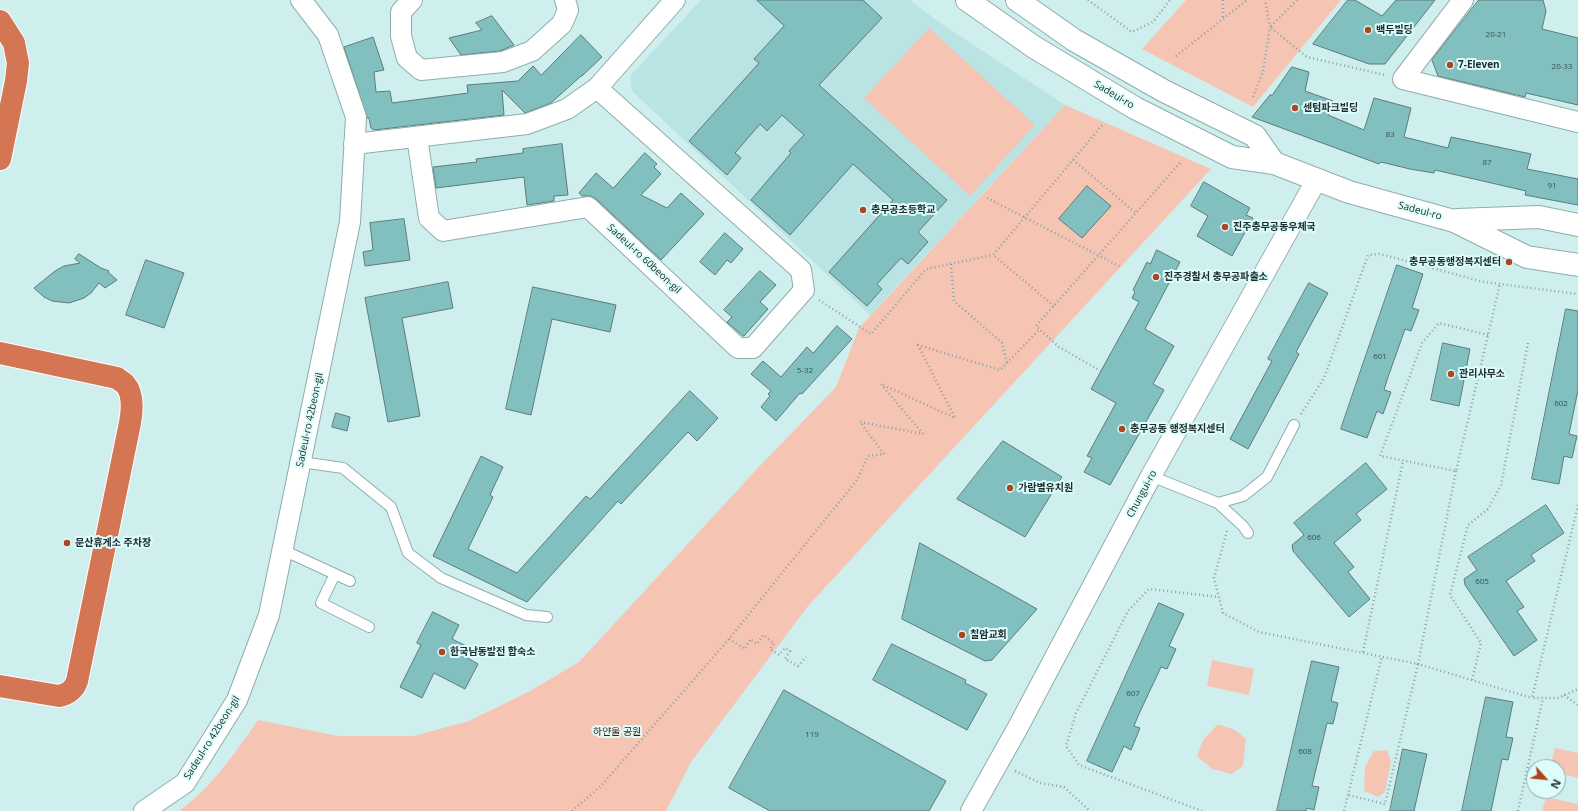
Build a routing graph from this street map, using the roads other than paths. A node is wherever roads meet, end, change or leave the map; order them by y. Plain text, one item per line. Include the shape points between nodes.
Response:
1 (301, 0) edge
2 (412, 0) edge
3 (565, 0) edge
4 (675, 0) edge
5 (967, 0) edge
6 (1017, 0) edge
7 (1463, 0) edge
8 (0, 21) edge
9 (597, 88) junction
10 (1578, 122) edge
11 (417, 136) junction
12 (354, 144) junction
13 (0, 159) edge
14 (1274, 163) junction
15 (1317, 179) junction
16 (1454, 221) junction
17 (1578, 226) edge
18 (1578, 265) edge
19 (0, 353) edge
20 (1294, 425) road end
21 (301, 462) junction
22 (1151, 476) junction
23 (1218, 503) junction
24 (1248, 533) dead end
25 (283, 550) junction
26 (335, 574) junction
27 (350, 581) dead end
28 (547, 618) dead end
29 (368, 627) dead end
30 (0, 686) edge
31 (144, 811) edge
32 (971, 811) edge

1 - 12 street, Sadeul-ro 42beon-gil via 328,35 356,117
2 - 3 street via 401,12 401,36 407,58 420,70 503,62 532,51 562,24 568,10
4 - 9 street
5 - 14 street, Sadeul-ro via 1034,47 1135,108 1232,157
6 - 14 street via 1074,40 1157,87 1255,136
7 - 10 street via 1403,80
8 - 13 highway via 14,43 18,63
9 - 11 street via 566,109 527,124
9 - 11 street, Sadeul-ro 60beon-gil via 801,270 804,290 753,348 738,348 588,207 443,231 429,218
11 - 12 street
12 - 21 street, Sadeul-ro 42beon-gil via 350,222
14 - 15 street, Sadeul-ro
15 - 16 street, Sadeul-ro via 1349,192
15 - 22 street, Chungui-ro
16 - 17 street, Sadeul-ro via 1539,217
16 - 18 street, Sadeul-ro via 1527,256
19 - 30 highway via 117,378 125,384 132,408 75,688 59,696
20 - 23 lane via 1267,477 1243,496
21 - 25 street, Sadeul-ro 42beon-gil
21 - 28 lane via 343,468 391,507 408,553 441,578 526,615
22 - 23 lane
22 - 32 street, Chungui-ro
23 - 24 lane
25 - 26 lane
25 - 31 street, Sadeul-ro 42beon-gil via 269,615 237,700 185,782
26 - 27 lane
26 - 29 lane via 322,604

